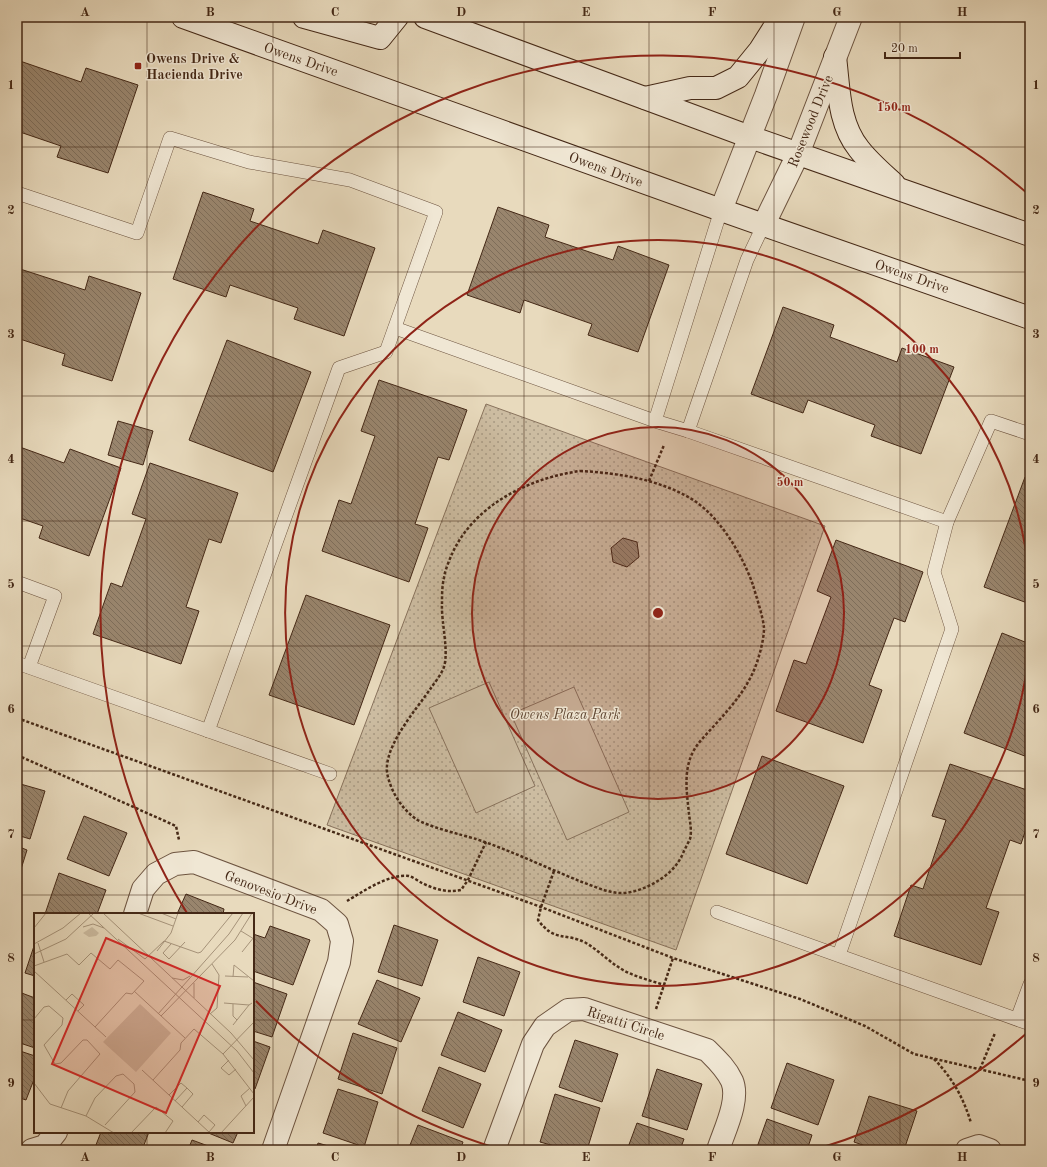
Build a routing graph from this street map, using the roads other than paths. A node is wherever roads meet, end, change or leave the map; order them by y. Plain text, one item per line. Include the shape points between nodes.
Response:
1 (183, 17) edge
2 (304, 17) edge
3 (397, 17) edge
4 (425, 17) edge
5 (781, 17) edge
6 (794, 17) edge
7 (851, 17) edge
8 (835, 57) junction
9 (646, 98) junction
10 (750, 136) junction
11 (798, 154) junction
12 (901, 190) junction
13 (17, 194) edge
14 (721, 210) junction
15 (764, 224) junction
16 (1030, 235) edge
17 (1030, 318) edge
18 (395, 328) junction
19 (655, 421) junction
20 (688, 431) junction
21 (1030, 434) edge
22 (947, 522) junction
23 (17, 582) edge
24 (23, 665) edge
25 (208, 731) junction
26 (330, 774) dead end
27 (717, 912) dead end
28 (135, 913) edge
29 (839, 955) junction
30 (1030, 984) edge
31 (1017, 1020) junction
32 (1030, 1024) edge
33 (55, 1133) edge
34 (32, 1150) edge
35 (273, 1150) edge
36 (494, 1150) edge
37 (718, 1150) edge

1 - 14 street, Owens Drive
2 - 3 street via 380,38
4 - 9 street
5 - 9 street via 738,78 716,88 690,88
6 - 10 street
7 - 8 street, Rosewood Drive
8 - 11 street, Rosewood Drive
8 - 12 street via 841,110 847,128 858,148
9 - 10 street
10 - 11 street
10 - 14 street
11 - 12 street
11 - 15 street, Rosewood Drive
12 - 16 street
13 - 18 lane via 137,233 170,138 249,162 350,180 436,212
14 - 15 street, Owens Drive
14 - 19 lane
15 - 17 street, Owens Drive
15 - 20 lane via 747,260
18 - 19 lane
18 - 25 lane via 386,352 339,368
19 - 20 lane
20 - 22 lane
21 - 22 lane via 991,421
22 - 29 lane via 934,572 952,629
23 - 24 lane via 55,596
24 - 25 lane
25 - 26 lane
27 - 29 lane
28 - 35 street, Genovesio Drive via 143,889 156,874 175,864 194,862 321,910 337,924 342,941 340,962
29 - 31 lane
30 - 31 lane
31 - 32 lane
33 - 34 street via 44,1146
36 - 37 street, Rigatti Circle via 533,1044 545,1026 568,1010 584,1009 707,1050 722,1064 733,1082 734,1104

